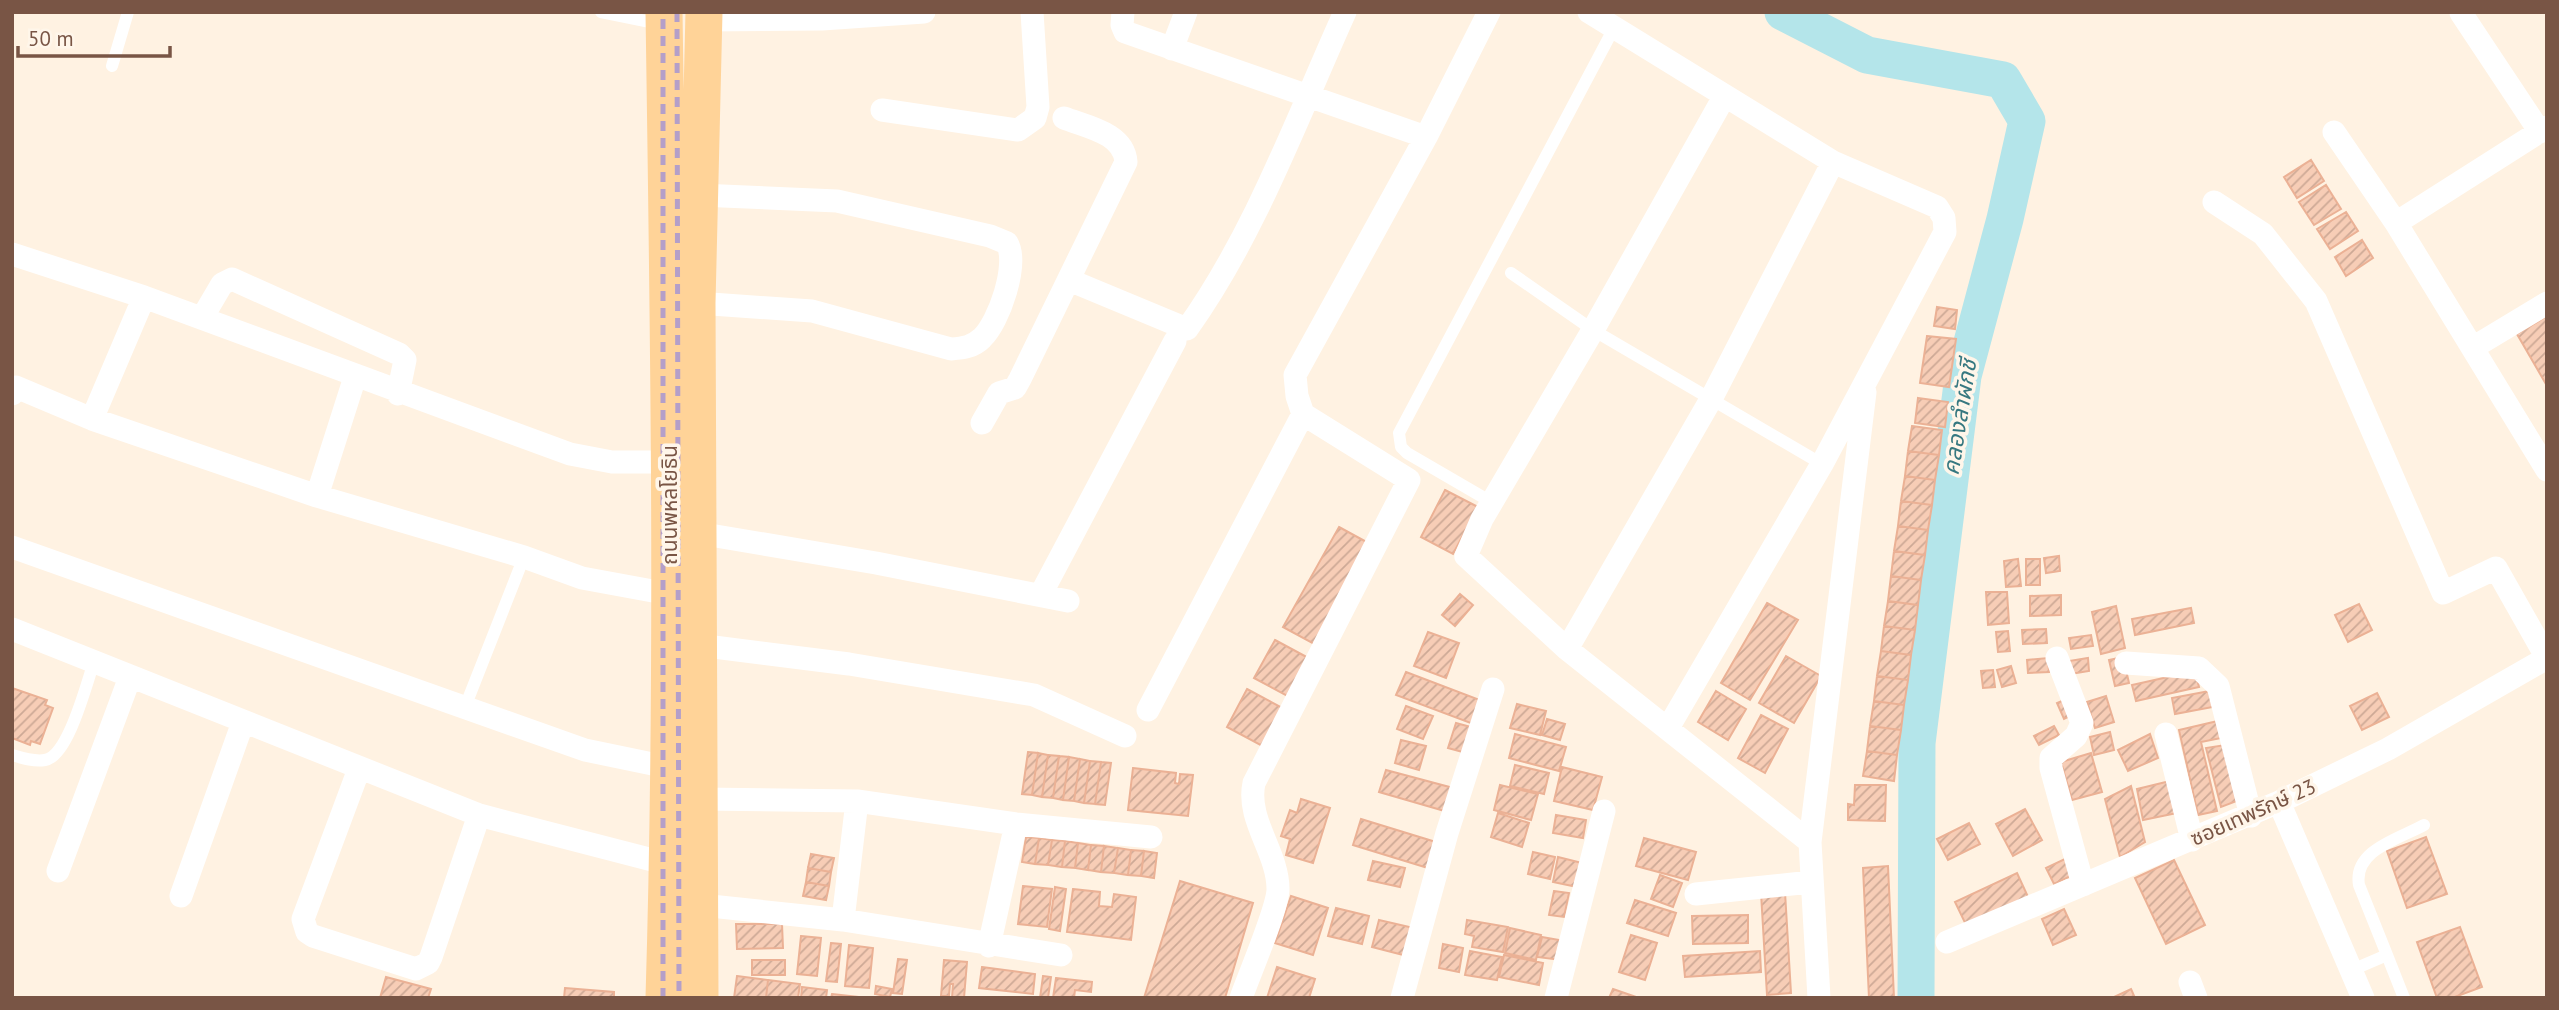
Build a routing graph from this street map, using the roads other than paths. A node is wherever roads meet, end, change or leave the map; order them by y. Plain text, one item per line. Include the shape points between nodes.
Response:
1 (128, 12) edge
2 (601, 12) edge
3 (924, 12) edge
4 (1032, 12) edge
5 (1123, 12) edge
6 (1186, 12) edge
7 (1345, 12) edge
8 (1489, 12) edge
9 (1588, 12) edge
10 (2461, 13) edge
11 (822, 15) edge
12 (704, 16) edge
13 (664, 19) edge
14 (1614, 28) junction
15 (1172, 50) junction
16 (112, 66) dead end
17 (1307, 95) junction
18 (1724, 97) junction
19 (883, 110) dead end
20 (1064, 118) dead end
21 (2543, 129) edge
22 (2334, 132) dead end
23 (1426, 137) junction
24 (1833, 162) junction
25 (699, 195) junction
26 (2214, 202) dead end
27 (2396, 223) junction
28 (12, 254) edge
29 (1511, 273) dead end
30 (1069, 280) junction
31 (144, 298) junction
32 (682, 299) junction
33 (2547, 303) edge
34 (201, 318) junction
35 (1593, 330) junction
36 (1175, 341) dead end
37 (2473, 347) junction
38 (355, 377) junction
39 (1867, 378) junction
40 (14, 389) edge
41 (398, 394) junction
42 (1710, 401) junction
43 (1303, 414) junction
44 (92, 419) junction
45 (982, 423) dead end
46 (669, 462) junction
47 (1822, 464) junction
48 (2546, 466) edge
49 (317, 496) junction
50 (1493, 503) junction
51 (698, 533) junction
52 (12, 547) edge
53 (524, 557) junction
54 (669, 594) junction
55 (1041, 594) junction
56 (1068, 601) dead end
57 (12, 629) edge
58 (698, 645) junction
59 (1567, 649) junction
60 (2057, 658) dead end
61 (2547, 658) edge
62 (95, 659) junction
63 (2126, 663) dead end
64 (130, 677) junction
65 (1493, 689) dead end
66 (465, 707) junction
67 (1148, 710) dead end
68 (243, 722) junction
69 (1668, 728) junction
70 (2166, 734) dead end
71 (1125, 736) dead end
72 (12, 755) edge
73 (667, 767) junction
74 (359, 769) junction
75 (700, 799) junction
76 (857, 802) junction
77 (2279, 802) junction
78 (1605, 811) dead end
79 (479, 815) junction
80 (2251, 816) junction
81 (1016, 824) junction
82 (2424, 825) dead end
83 (1151, 837) dead end
84 (2192, 840) junction
85 (1811, 842) junction
86 (668, 863) junction
87 (58, 871) dead end
88 (1811, 883) junction
89 (2083, 884) junction
90 (1696, 894) dead end
91 (181, 896) dead end
92 (701, 905) junction
93 (843, 920) junction
94 (1947, 942) dead end
95 (989, 946) junction
96 (1061, 955) dead end
97 (2387, 955) junction
98 (2352, 970) junction
99 (664, 998) edge
100 (700, 998) edge
101 (1241, 998) edge
102 (1402, 998) edge
103 (1556, 998) edge
104 (1819, 998) edge
105 (2363, 998) edge
106 (2404, 998) edge

1 - 16 lane
2 - 13 lane
3 - 11 street
4 - 19 street via 1038,107 1030,124 1018,130
5 - 15 street via 1125,32
6 - 15 street
7 - 17 street
8 - 23 street
9 - 14 street
10 - 21 street
11 - 12 street
12 - 13 main road via 684,29
12 - 25 main road, ถนนพหลโยธิน
13 - 32 main road, ถนนพหลโยธิน
14 - 18 street
14 - 50 lane via 1399,433 1407,453
15 - 17 street
17 - 23 street
17 - 30 street via 1249,221 1187,328
18 - 24 street
18 - 35 street
20 - 30 street via 1110,136 1120,144 1126,162
21 - 27 street
22 - 27 street
23 - 43 street via 1298,369 1294,381
24 - 39 street via 1937,207 1944,218 1945,232
24 - 42 street
25 - 32 main road, ถนนพหลโยธิน
25 - 32 street via 837,201 990,236 1007,243 1011,257 995,321 983,337 966,348 951,349 812,311
26 - 61 street via 2263,234 2316,301 2443,593 2496,568
27 - 37 street
28 - 31 street
29 - 35 lane
30 - 45 street via 1020,379 1014,388 999,393
31 - 34 street
31 - 44 street
32 - 46 main road, ถนนพหลโยธิน
32 - 51 main road, ถนนพหลโยธิน
33 - 37 street
34 - 38 street
34 - 41 street via 222,284 232,279 399,354 405,360
35 - 42 lane
35 - 50 street
36 - 55 street
37 - 48 street
38 - 41 street
38 - 49 street
39 - 47 street
39 - 85 street
40 - 44 street
41 - 46 street via 569,454 612,462
42 - 47 lane
42 - 59 street
43 - 67 street
43 - 101 street via 1409,480 1254,783 1256,817 1278,890
44 - 49 street
46 - 54 main road, ถนนพหลโยธิน
47 - 69 street
49 - 53 street
50 - 59 street via 1466,551 1467,559
51 - 55 street
51 - 58 main road, ถนนพหลโยธิน
52 - 66 street
53 - 54 street via 582,578
53 - 66 lane
54 - 73 main road, ถนนพหลโยธิน
55 - 56 street
57 - 62 street
58 - 71 street via 1034,695
58 - 75 main road, ถนนพหลโยธิน
59 - 69 street
60 - 89 street via 2082,723 2076,736 2052,758 2051,768
61 - 77 street, ซอยเทพรักษ์ 23 via 2388,748
62 - 64 street
62 - 72 lane via 70,730 54,756 45,760
63 - 80 street via 2199,668 2218,686
64 - 68 street
64 - 87 street
65 - 102 street via 1447,832
66 - 73 street via 585,750
68 - 74 street
68 - 91 street
69 - 85 street
70 - 84 street
73 - 86 main road, ถนนพหลโยธิน
74 - 79 street
74 - 79 street via 303,919 313,936 422,968 431,957
75 - 76 street
75 - 92 main road, ถนนพหลโยธิน
76 - 81 street
76 - 93 street
77 - 80 street, ซอยเทพรักษ์ 23
77 - 98 street
78 - 103 street
79 - 86 street
80 - 84 street, ซอยเทพรักษ์ 23
81 - 83 street
81 - 95 street
82 - 97 lane via 2369,854 2357,873
84 - 89 street, ซอยเทพรักษ์ 23
85 - 88 street
86 - 99 main road, ถนนพหลโยธิน
88 - 90 street
88 - 104 street
89 - 94 street, ซอยเทพรักษ์ 23
92 - 93 street
92 - 100 main road, ถนนพหลโยธิน
93 - 95 street
95 - 96 street
97 - 98 lane
97 - 106 lane
98 - 105 street

